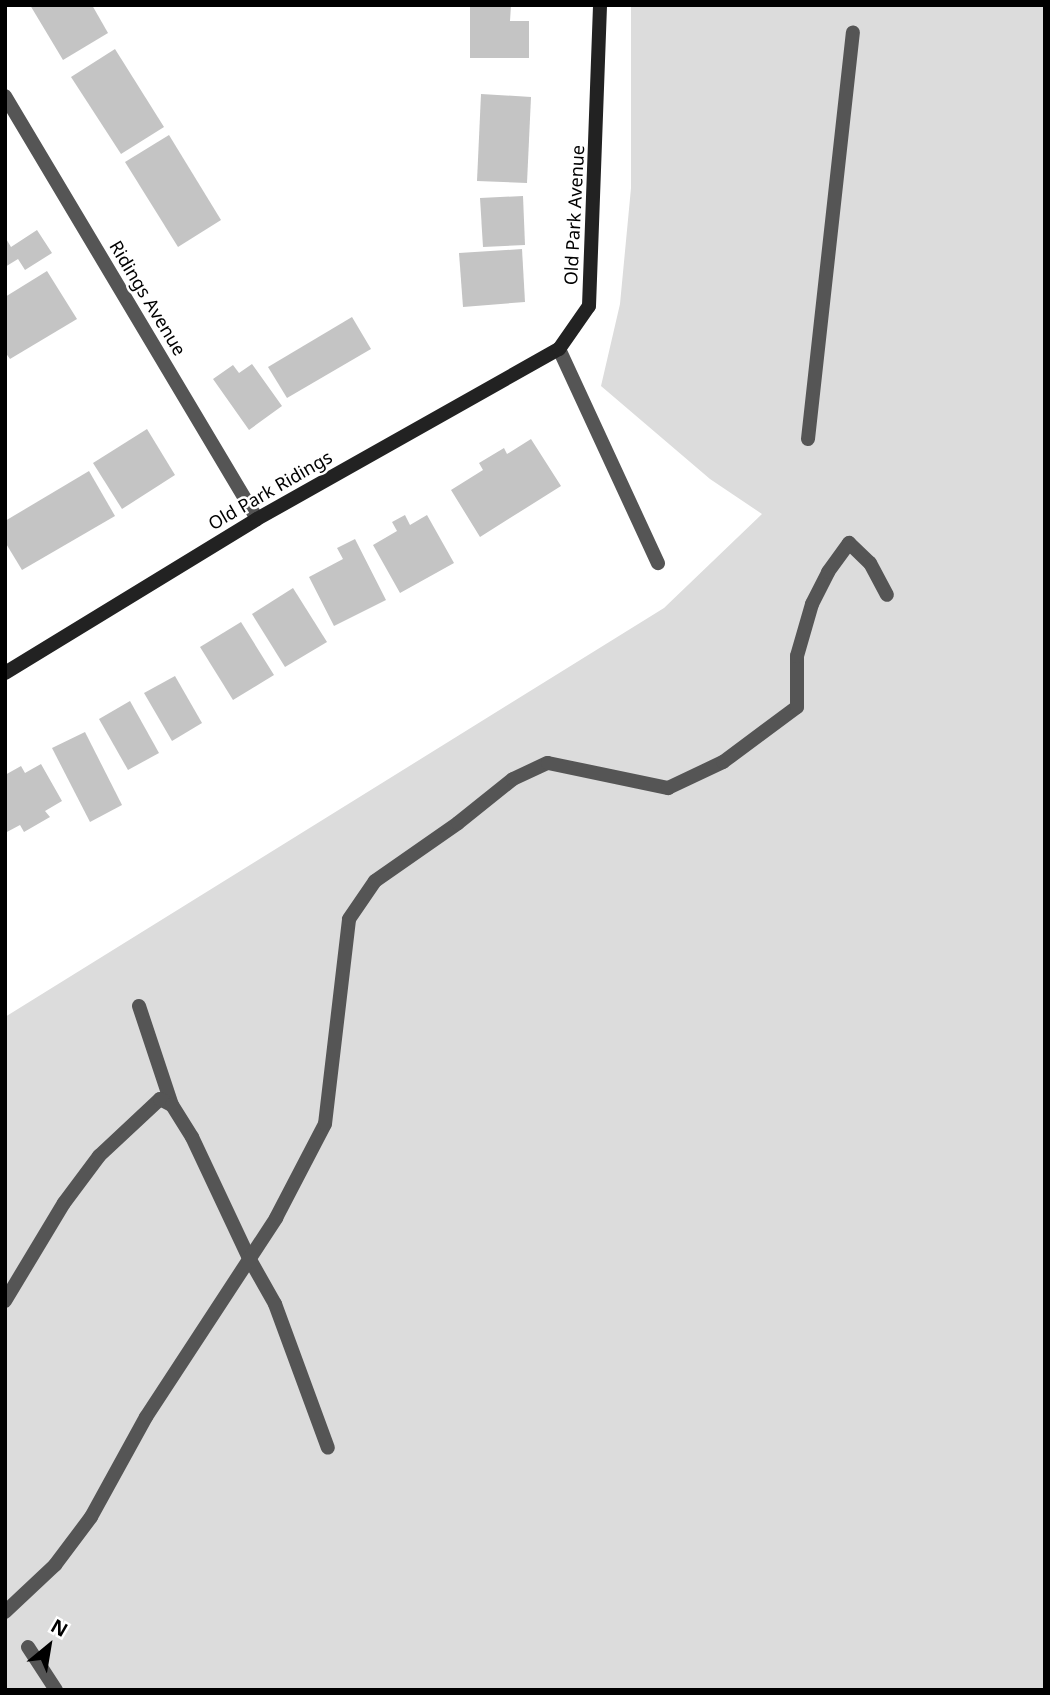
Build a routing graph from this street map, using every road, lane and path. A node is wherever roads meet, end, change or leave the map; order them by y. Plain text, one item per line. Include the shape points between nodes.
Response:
1 (600, 5) edge
2 (853, 32) dead end
3 (5, 96) edge
4 (559, 349) junction
5 (808, 439) dead end
6 (257, 519) junction
7 (658, 563) dead end
8 (887, 595) dead end
9 (5, 673) edge
10 (139, 1006) dead end
11 (172, 1105) junction
12 (249, 1258) junction
13 (5, 1301) edge
14 (328, 1448) dead end
15 (5, 1612) edge
16 (28, 1647) dead end
17 (56, 1690) edge

1 - 4 street, Old Park Avenue via 589,306
2 - 5 street
3 - 6 street, Ridings Avenue
4 - 6 street, Old Park Ridings
4 - 7 street
6 - 9 street, Old Park Ridings
8 - 12 street via 870,563 849,543 811,604 797,656 797,706 723,762 668,788 548,763 513,779 375,881 349,919 325,1124 276,1218
10 - 11 street
11 - 12 street
11 - 13 street via 160,1099 99,1156 64,1203
12 - 14 street via 275,1304
12 - 15 street via 145,1417 91,1517 55,1565
16 - 17 street

